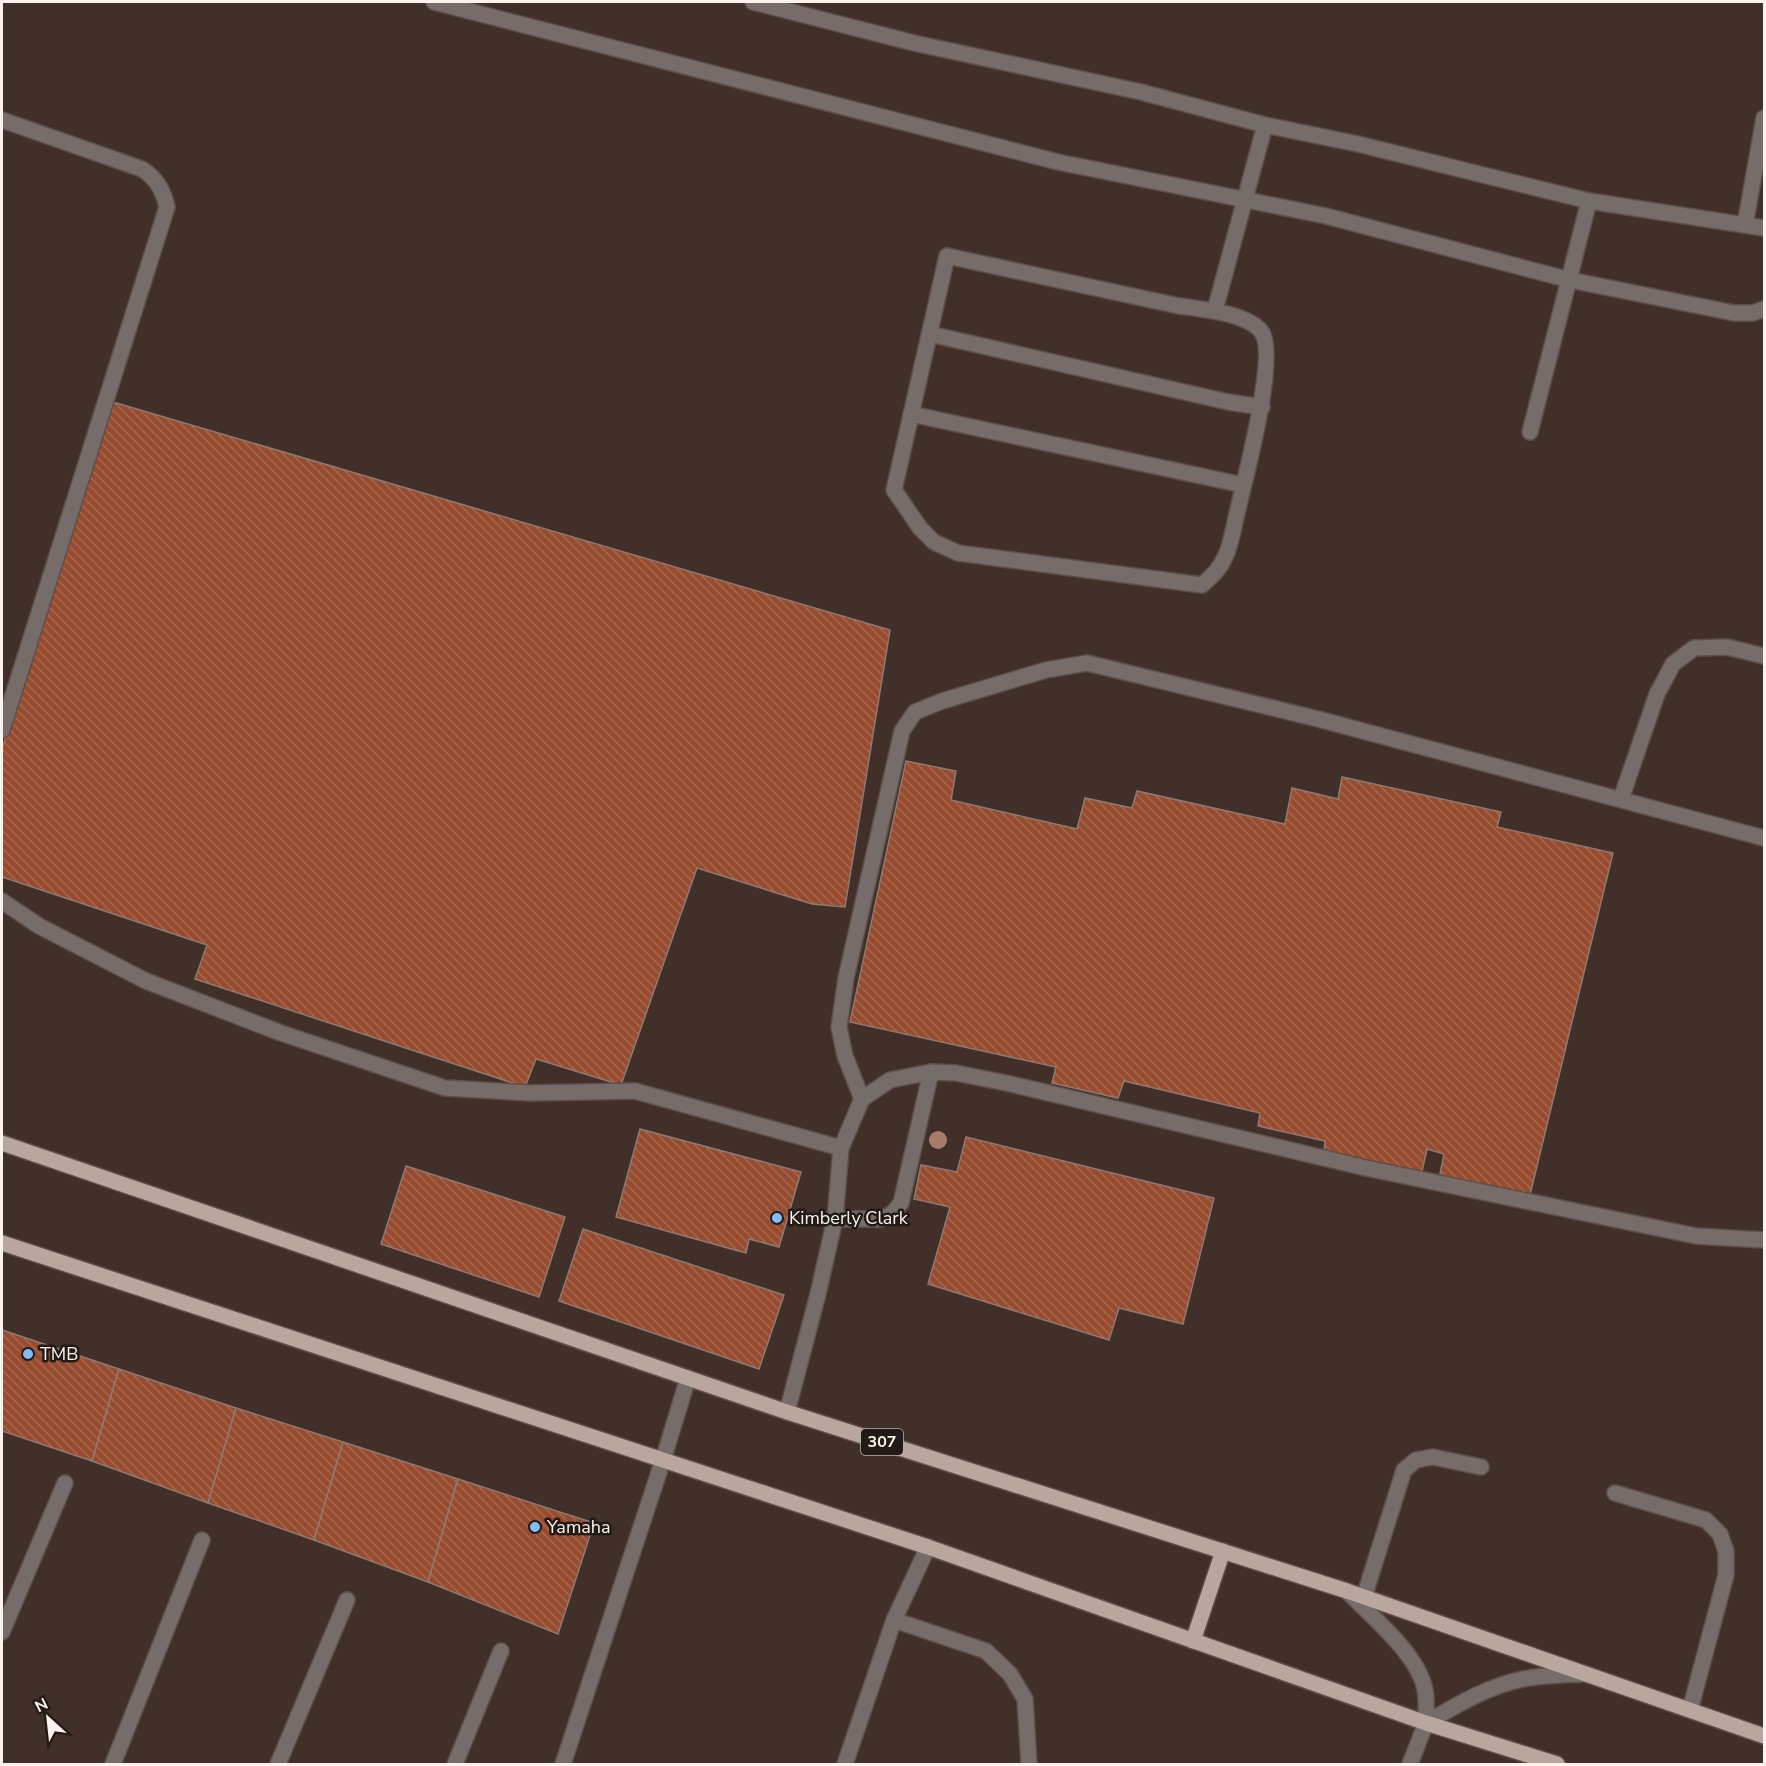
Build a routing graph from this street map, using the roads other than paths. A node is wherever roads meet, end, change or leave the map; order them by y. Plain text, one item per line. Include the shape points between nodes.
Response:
1 (435, 2) edge
2 (753, 2) edge
3 (1764, 118) edge
4 (2, 120) edge
5 (1265, 125) junction
6 (1244, 201) junction
7 (1589, 201) junction
8 (1745, 225) junction
9 (1764, 228) edge
10 (1570, 280) junction
11 (1764, 309) edge
12 (1215, 310) junction
13 (930, 334) junction
14 (1262, 407) junction
15 (911, 414) junction
16 (1530, 432) dead end
17 (1243, 485) junction
18 (1764, 656) edge
19 (2, 730) edge
20 (1621, 799) junction
21 (1764, 838) edge
22 (2, 901) edge
23 (931, 1072) junction
24 (862, 1099) junction
25 (2, 1143) edge
26 (841, 1148) junction
27 (835, 1219) junction
28 (1764, 1240) edge
29 (2, 1243) edge
30 (688, 1378) junction
31 (787, 1412) junction
32 (663, 1460) junction
33 (1481, 1467) dead end
34 (65, 1483) dead end
35 (1615, 1493) dead end
36 (202, 1540) dead end
37 (928, 1547) junction
38 (1223, 1551) junction
39 (1347, 1591) junction
40 (1364, 1597) junction
41 (347, 1600) dead end
42 (894, 1620) junction
43 (2, 1632) edge
44 (1193, 1641) junction
45 (501, 1651) dead end
46 (1584, 1674) junction
47 (1690, 1710) junction
48 (1426, 1723) junction
49 (1764, 1736) edge
50 (113, 1764) edge
51 (278, 1764) edge
52 (455, 1764) edge
53 (563, 1764) edge
54 (845, 1764) edge
55 (1029, 1764) edge
56 (1410, 1764) edge
57 (1557, 1764) edge

1 - 6 street via 1058,162
2 - 5 street via 914,43 1141,92
3 - 8 street
4 - 19 street via 142,170 153,176 168,207
5 - 6 street
5 - 7 street
6 - 10 street via 1326,216
6 - 12 street
7 - 8 street
7 - 10 street
8 - 9 street
10 - 11 street via 1734,313
10 - 16 street
12 - 13 street via 1179,306 947,256
12 - 14 street via 1253,324 1263,332 1266,346
13 - 14 street
13 - 15 street
14 - 17 street
15 - 17 street
15 - 17 street via 894,490 934,542 958,553 1202,585 1216,573 1226,556
18 - 20 street via 1727,647 1694,648 1673,664 1657,694
20 - 21 street
20 - 24 street via 1087,663 1046,670 933,704 915,712 902,731 846,978 839,1027 845,1056
22 - 26 street via 39,926 146,981 281,1033 445,1088 530,1093 635,1091
23 - 24 street via 890,1080
23 - 27 street via 901,1203 892,1215 881,1219
23 - 28 street via 1011,1084 1366,1168 1696,1236
24 - 26 street
25 - 30 main road, 307
26 - 27 street
27 - 31 street
29 - 32 main road
30 - 31 main road, 307
30 - 32 street
31 - 38 main road, 307
32 - 37 main road
32 - 53 street
33 - 40 street via 1432,1457 1416,1460 1404,1470
34 - 43 street
35 - 47 street via 1706,1520 1720,1534 1726,1551 1726,1575
36 - 50 street
37 - 42 street
37 - 44 main road
38 - 39 main road, 307
38 - 44 main road
39 - 40 main road, 307
39 - 48 street via 1419,1670 1425,1690
40 - 46 main road, 307
41 - 51 street
42 - 54 street
42 - 55 street via 986,1651 1010,1674 1025,1699
44 - 48 main road
45 - 52 street
46 - 47 main road, 307
46 - 48 street via 1524,1678 1492,1688
47 - 49 main road, 307
48 - 56 street
48 - 57 main road

